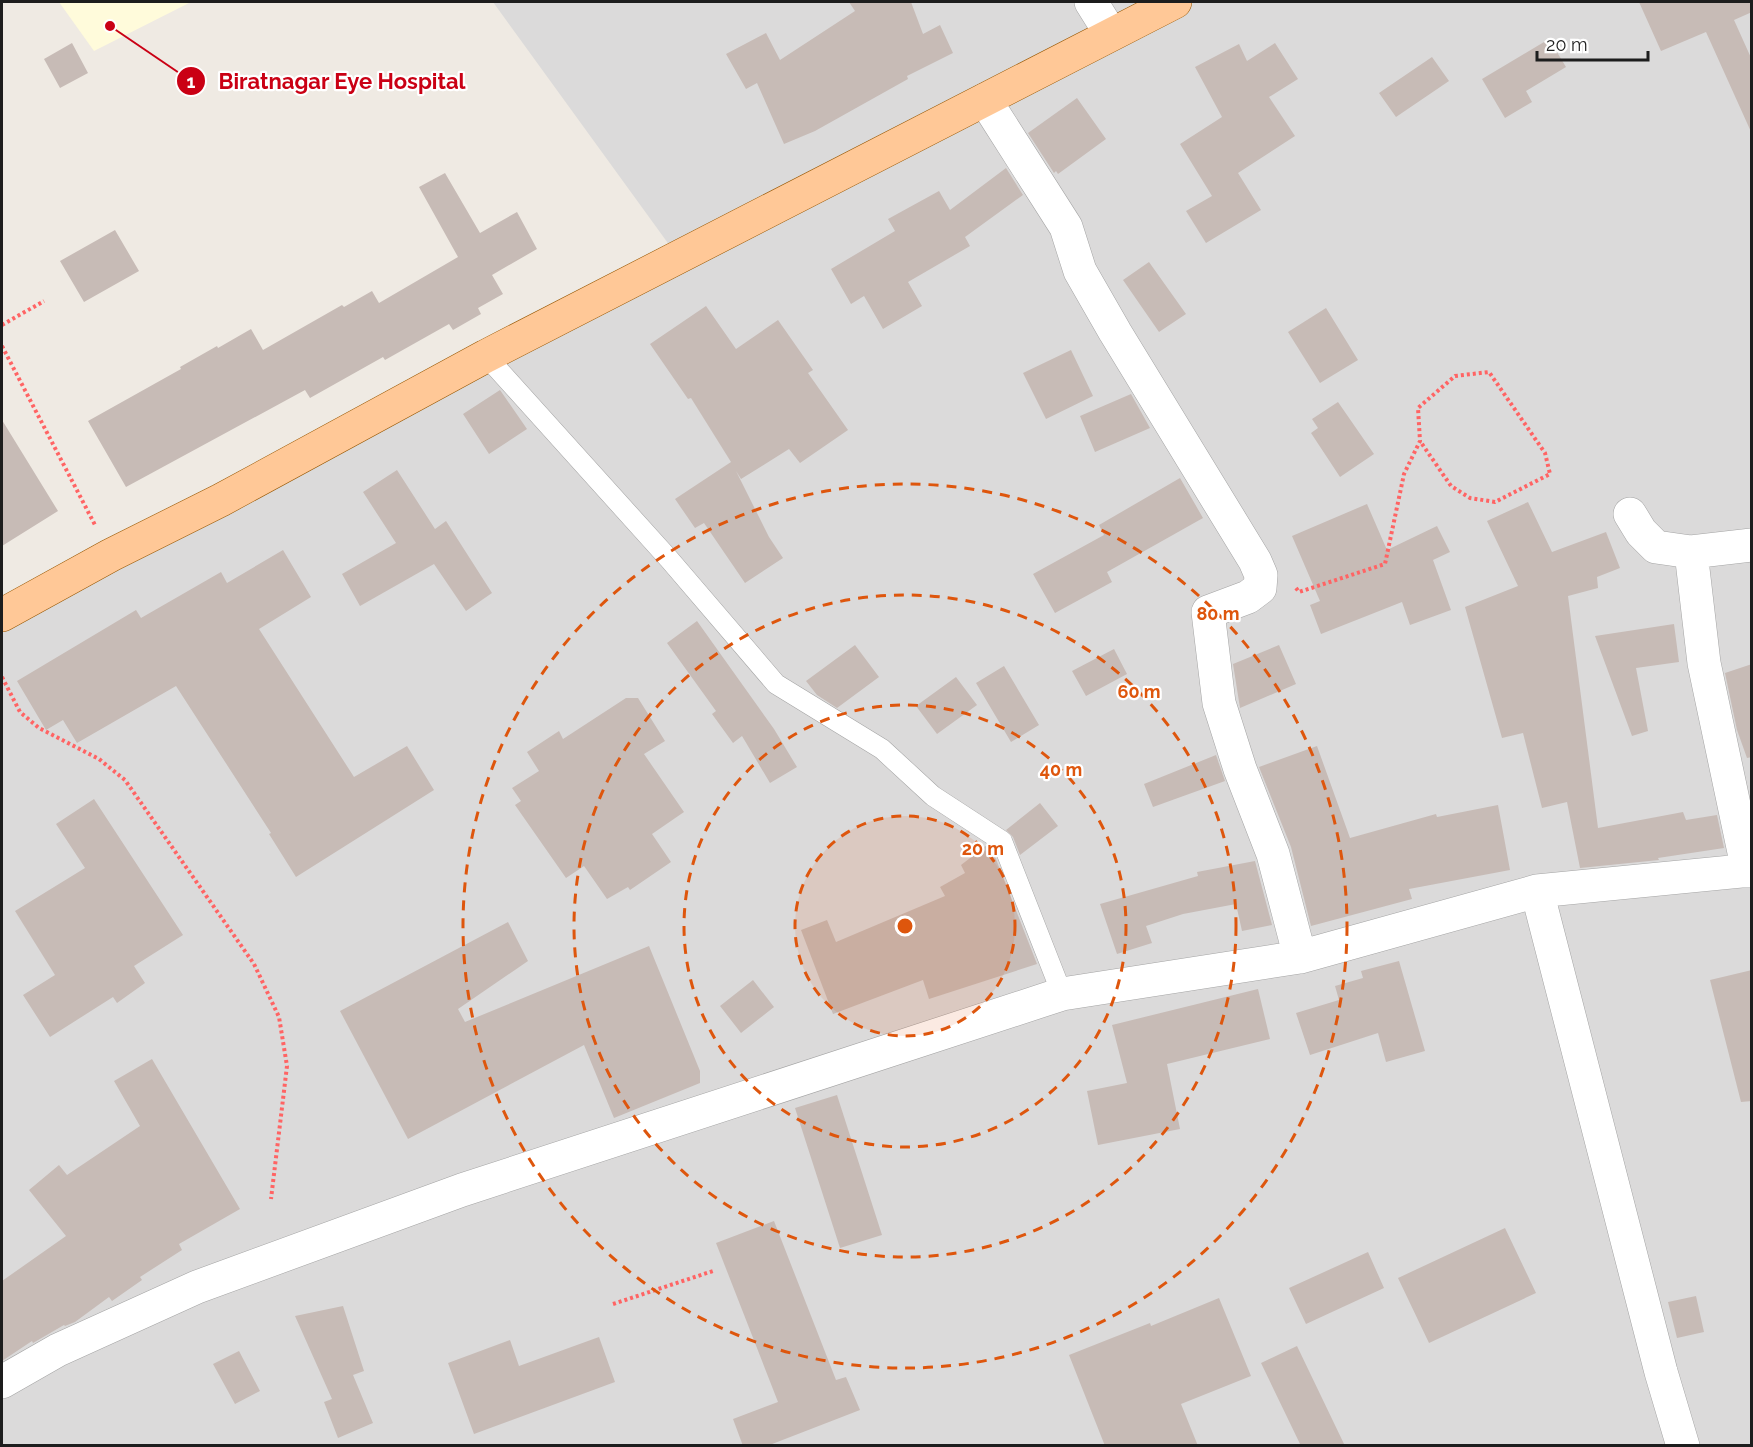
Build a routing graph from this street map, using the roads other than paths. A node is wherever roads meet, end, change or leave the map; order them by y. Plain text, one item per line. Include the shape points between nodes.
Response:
1 (1091, 2) edge
2 (1175, 2) edge
3 (1111, 34) junction
4 (985, 100) junction
5 (486, 356) junction
6 (1630, 514) dead end
7 (1752, 545) edge
8 (1691, 552) junction
9 (2, 615) edge
10 (1750, 870) edge
11 (1537, 891) junction
12 (1300, 957) junction
13 (1062, 994) junction
14 (2, 1382) edge
15 (1683, 1446) edge

1 - 3 street
2 - 3 main road
3 - 4 main road
4 - 5 main road
4 - 12 street via 1066,227 1080,271 1261,575 1260,588 1248,597 1208,612 1219,703 1273,854
5 - 9 main road
5 - 13 lane via 776,684 882,749 933,796 1002,841
6 - 8 street via 1656,547
7 - 8 street
8 - 10 street via 1704,663
10 - 11 street
11 - 12 street
11 - 15 street
12 - 13 street
13 - 14 street via 462,1190 208,1282 58,1350

